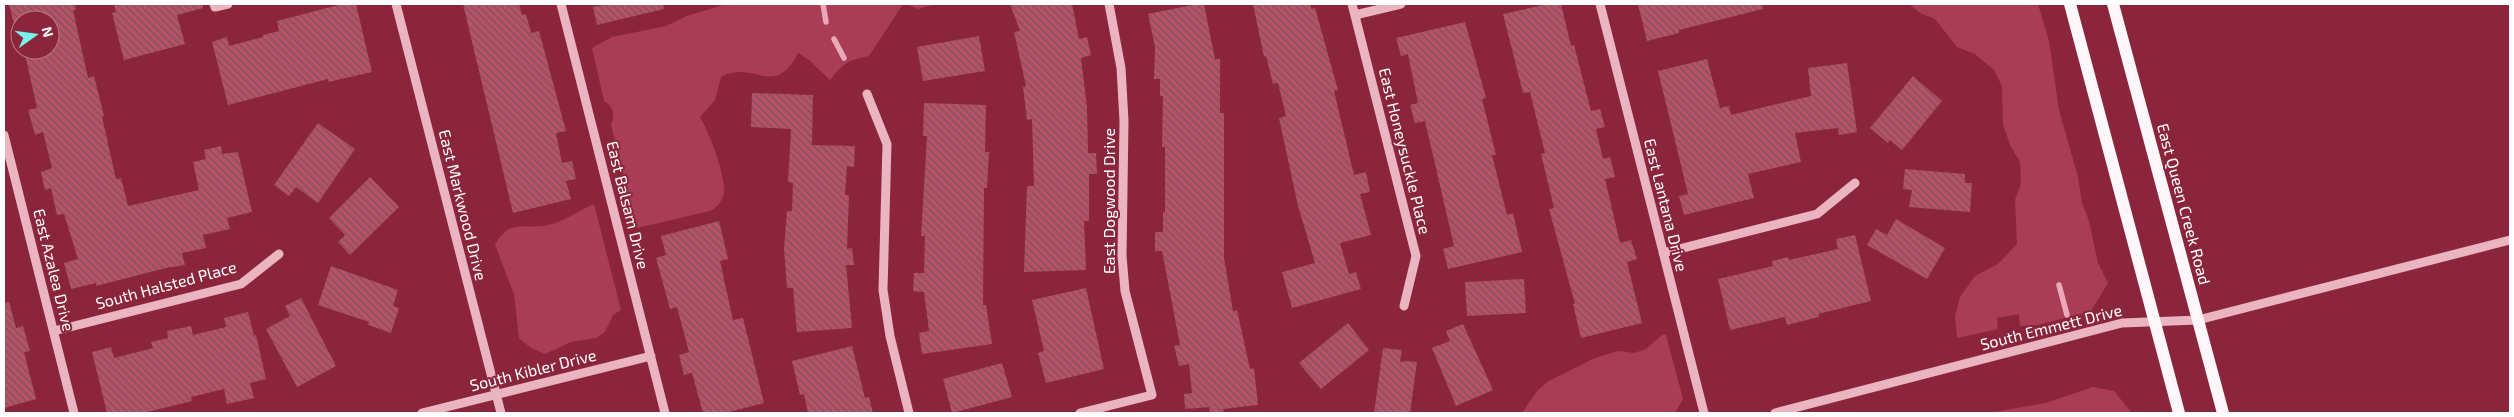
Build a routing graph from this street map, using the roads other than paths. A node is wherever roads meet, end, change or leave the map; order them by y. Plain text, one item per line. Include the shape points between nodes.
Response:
1 (228, 4) edge
2 (396, 4) edge
3 (560, 4) edge
4 (1109, 4) edge
5 (1352, 4) edge
6 (1401, 4) edge
7 (1600, 4) edge
8 (2070, 4) edge
9 (2113, 4) edge
10 (214, 5) edge
11 (1355, 15) junction
12 (867, 94) dead end
13 (4, 135) edge
14 (1855, 183) dead end
15 (2510, 240) edge
16 (1662, 253) junction
17 (279, 254) dead end
18 (1404, 306) dead end
19 (2198, 320) junction
20 (2155, 322) junction
21 (54, 330) junction
22 (651, 356) junction
23 (497, 394) junction
24 (74, 413) edge
25 (422, 413) edge
26 (501, 413) edge
27 (665, 413) edge
28 (909, 413) edge
29 (1080, 413) edge
30 (1704, 413) edge
31 (1775, 413) edge
32 (2179, 413) edge
33 (2223, 413) edge

1 - 10 street
2 - 23 street, East Markwood Drive
3 - 22 street, East Balsam Drive
4 - 29 street, East Dogwood Drive via 1121,68 1124,121 1122,256 1125,291 1152,395
5 - 11 street, East Honeysuckle Place
6 - 11 street
7 - 16 street, East Lantana Drive
8 - 20 main road
9 - 19 main road, East Queen Creek Road
11 - 18 street, East Honeysuckle Place via 1416,256
12 - 28 street via 887,144 883,290 890,336
13 - 21 street, East Azalea Drive
14 - 16 street via 1817,214
15 - 19 street, South Emmett Drive
16 - 30 street, East Lantana Drive
17 - 21 street, South Halsted Place via 241,284
19 - 20 street, South Emmett Drive
19 - 33 main road, East Queen Creek Road
20 - 31 street, South Emmett Drive via 2122,323
20 - 32 main road
21 - 24 street, East Azalea Drive
22 - 23 street, South Kibler Drive
22 - 27 street, East Balsam Drive
23 - 25 street, South Kibler Drive
23 - 26 street, East Markwood Drive

